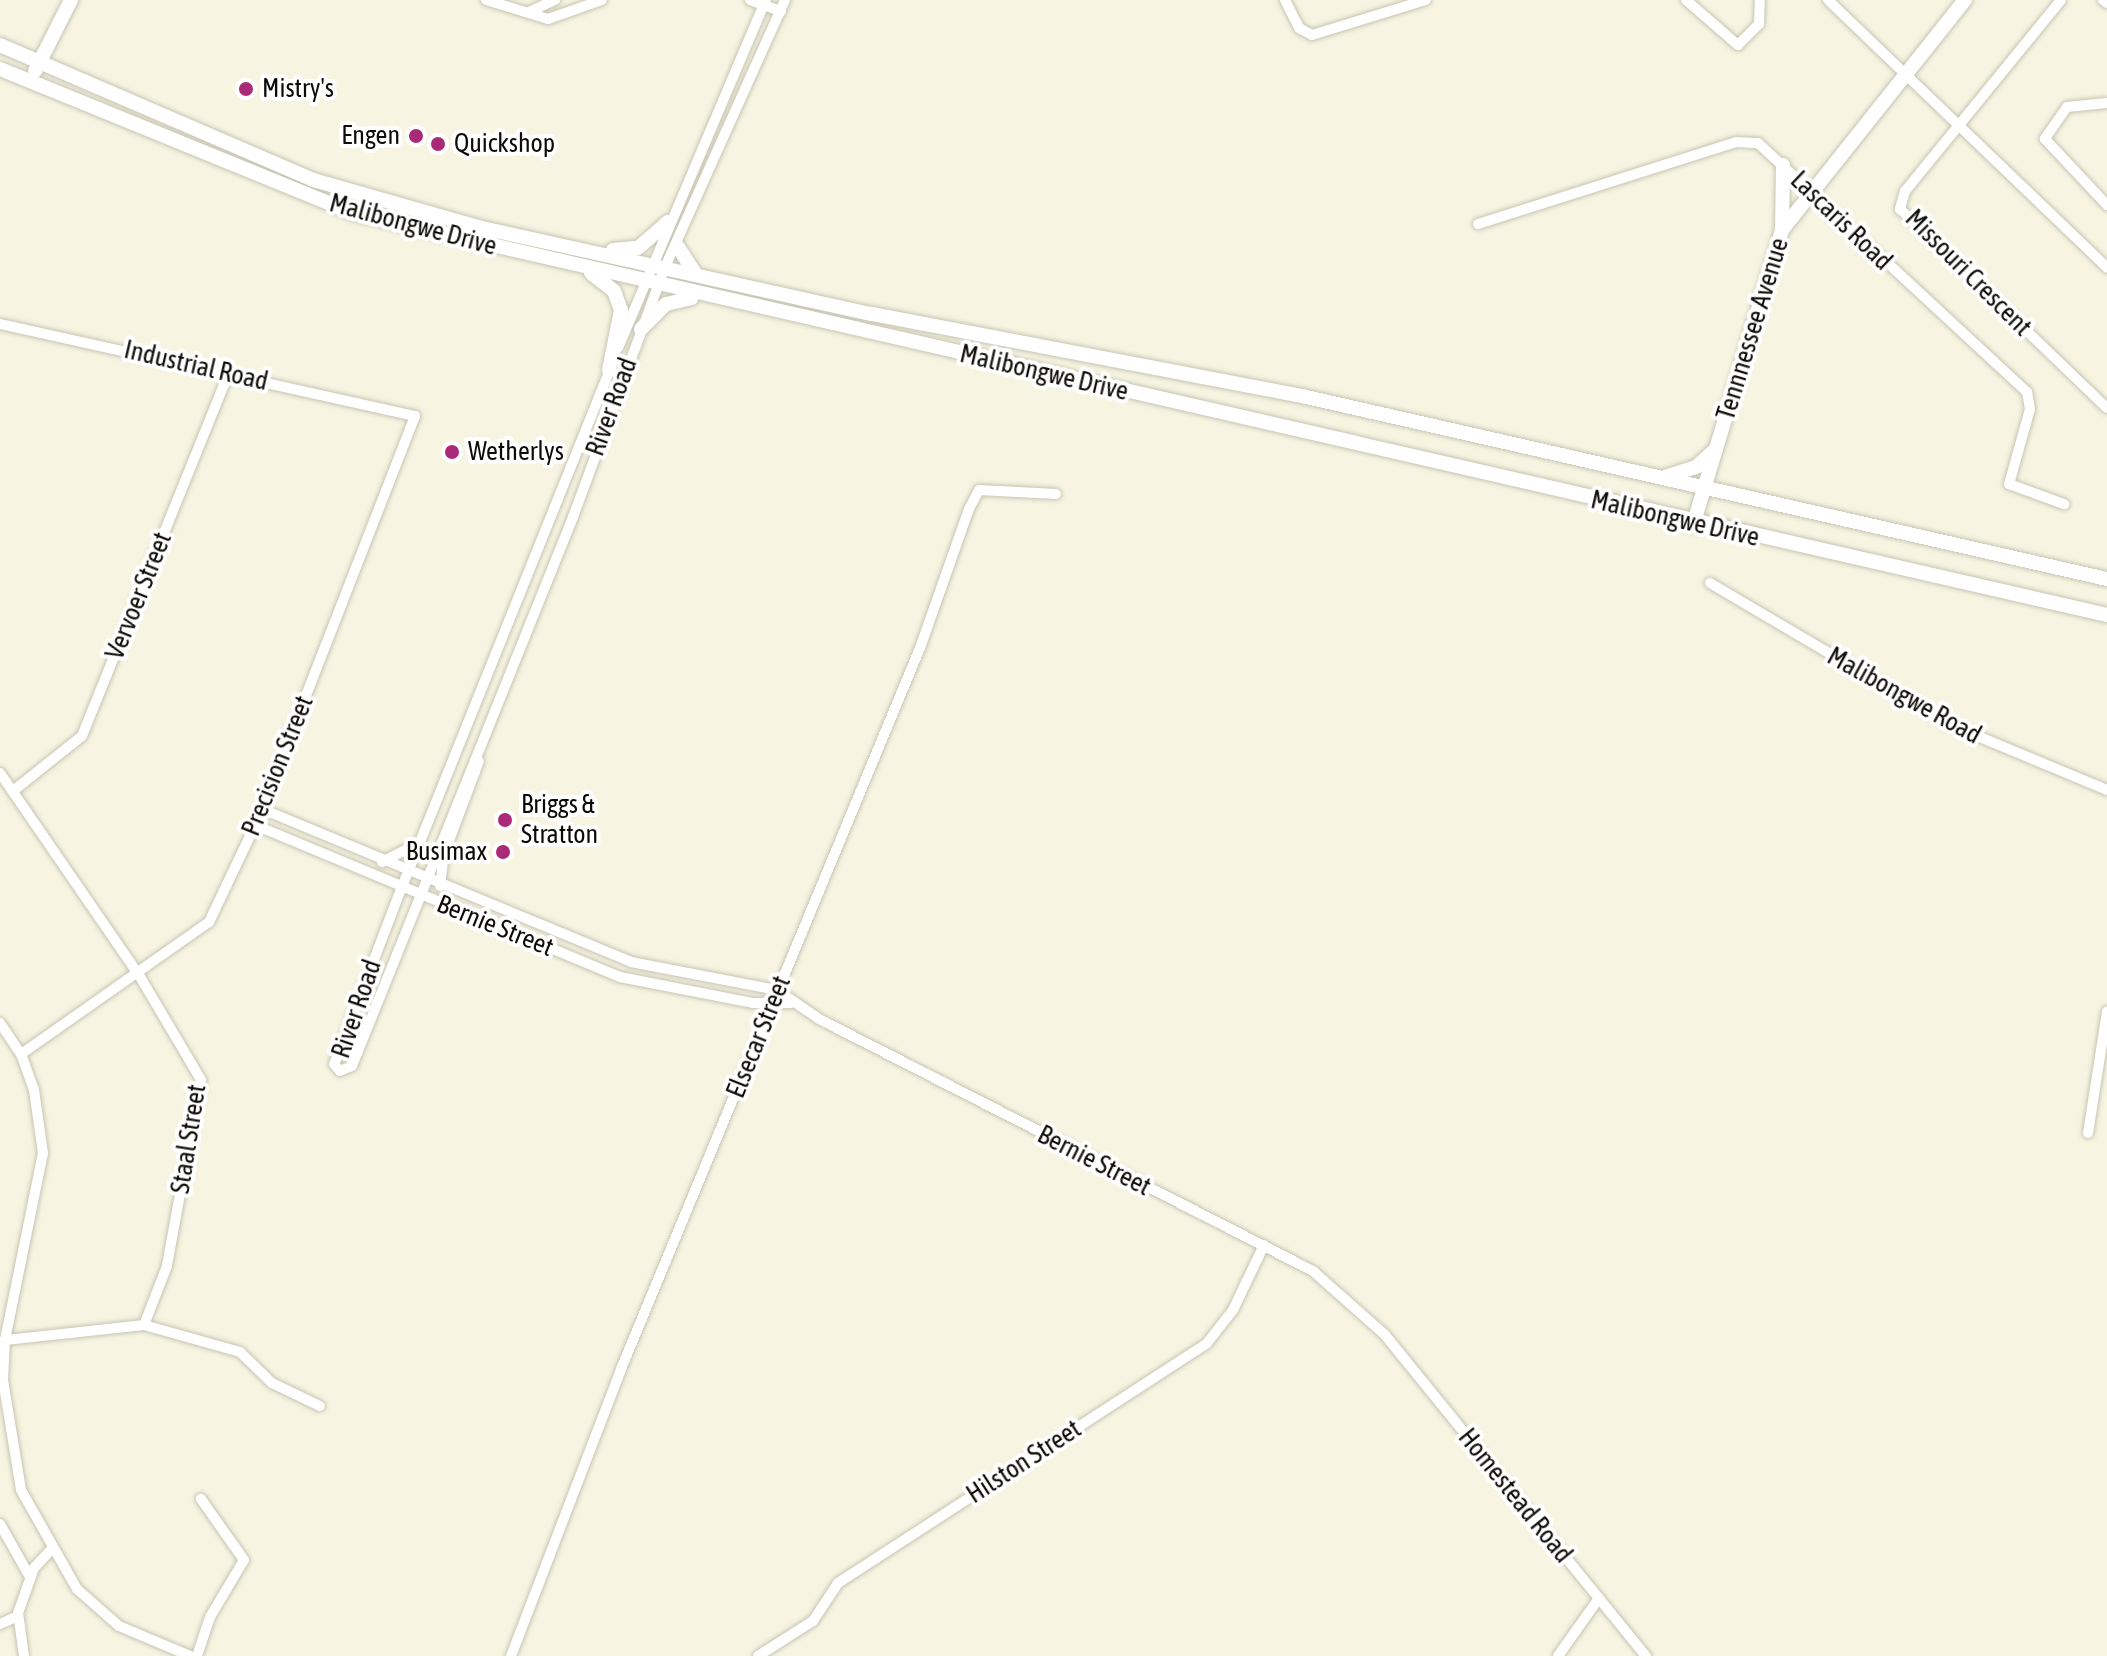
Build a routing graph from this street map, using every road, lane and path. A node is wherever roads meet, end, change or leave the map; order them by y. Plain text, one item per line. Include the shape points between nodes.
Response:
1 (71, 0) edge
2 (486, 0) edge
3 (555, 0) edge
4 (602, 0) edge
5 (750, 0) edge
6 (1285, 0) edge
7 (1426, 0) edge
8 (1760, 0) edge
9 (1828, 0) edge
10 (1965, 0) edge
11 (2061, 0) edge
12 (1692, 2) edge
13 (765, 3) edge
14 (783, 6) edge
15 (529, 12) junction
16 (0, 45) edge
17 (39, 63) junction
18 (0, 69) edge
19 (1903, 76) junction
20 (29, 82) junction
21 (2107, 103) edge
22 (1958, 127) junction
23 (1783, 165) junction
24 (1810, 191) junction
25 (2107, 205) edge
26 (668, 222) junction
27 (1478, 224) dead end
28 (1782, 230) junction
29 (678, 247) junction
30 (585, 250) junction
31 (658, 266) junction
32 (583, 268) junction
33 (2107, 268) edge
34 (697, 274) junction
35 (651, 285) junction
36 (704, 297) junction
37 (0, 324) edge
38 (641, 329) junction
39 (609, 370) junction
40 (229, 373) junction
41 (2107, 408) edge
42 (392, 411) joint
43 (1719, 444) junction
44 (1661, 478) junction
45 (1706, 487) junction
46 (1056, 494) dead end
47 (2064, 504) dead end
48 (1693, 525) junction
49 (2107, 579) edge
50 (1710, 583) dead end
51 (2107, 615) edge
52 (481, 743) junction
53 (0, 773) edge
54 (2107, 790) edge
55 (13, 791) junction
56 (262, 809) junction
57 (255, 825) junction
58 (420, 842) junction
59 (382, 862) junction
60 (408, 873) junction
61 (424, 880) junction
62 (440, 886) junction
63 (401, 889) junction
64 (417, 895) junction
65 (139, 975) junction
66 (777, 990) junction
67 (791, 1003) junction
68 (771, 1006) junction
69 (2107, 1011) edge
70 (0, 1023) edge
71 (21, 1054) junction
72 (2088, 1133) dead end
73 (1264, 1245) junction
74 (144, 1325) junction
75 (1385, 1335) joint
76 (5, 1340) junction
77 (320, 1406) dead end
78 (201, 1499) dead end
79 (0, 1524) edge
80 (51, 1550) junction
81 (30, 1577) junction
82 (1599, 1598) junction
83 (18, 1616) junction
84 (0, 1624) edge
85 (24, 1656) edge
86 (190, 1656) edge
87 (197, 1656) edge
88 (511, 1656) edge
89 (758, 1656) edge
90 (1558, 1656) edge
91 (1646, 1656) edge

1 - 17 main road
2 - 15 street
3 - 15 street
4 - 15 street via 557,17
5 - 13 street
6 - 7 street via 1299,28 1312,35
8 - 12 street via 1759,24 1740,45
9 - 19 street
10 - 19 main road, Tennnessee Avenue
11 - 22 street
13 - 14 street
13 - 26 street, River Road
14 - 29 street, River Road
16 - 17 main road, Malibongwe Drive
17 - 20 main road
17 - 30 main road, Malibongwe Drive via 360,196
18 - 20 main road, Malibongwe Drive
19 - 22 street
19 - 24 main road, Tennnessee Avenue
20 - 32 main road, Malibongwe Drive via 353,213
21 - 25 street via 2067,107 2045,139
22 - 33 street
22 - 41 street, Missouri Crescent via 1905,191 1901,212
23 - 24 street, Lascaris Road
23 - 27 street, Lascaris Road via 1758,143 1736,142
23 - 28 main road
24 - 28 main road, Tennnessee Avenue
24 - 47 street, Lascaris Road via 2027,392 2030,409 2009,484
26 - 30 main road via 638,248
26 - 31 street, River Road
28 - 43 main road, Tennnessee Avenue
29 - 31 street, River Road
29 - 34 main road
30 - 31 main road, Malibongwe Drive
31 - 34 main road, Malibongwe Drive
31 - 35 street, River Road
32 - 35 main road, Malibongwe Drive
32 - 39 main road via 614,291 621,310
34 - 44 main road, Malibongwe Drive via 1302,396
35 - 36 main road, Malibongwe Drive
35 - 38 street, River Road
35 - 39 street, River Road
36 - 38 main road via 669,303
36 - 48 main road, Malibongwe Drive
37 - 40 street, Industrial Road
38 - 52 street, River Road
39 - 58 street, River Road
40 - 42 street, Industrial Road
40 - 55 street, Vervoer Street via 82,736
42 - 56 street, Precision Street via 415,416 413,430
43 - 44 main road via 1696,467
43 - 45 main road, Tennnessee Avenue
44 - 45 main road, Malibongwe Drive
45 - 48 main road, Tennnessee Avenue
45 - 49 main road, Malibongwe Drive
46 - 66 street, Elsecar Street via 979,490 920,648
48 - 51 main road, Malibongwe Drive
50 - 54 street, Malibongwe Road via 1951,725
52 - 61 street, River Road
52 - 62 street via 472,785 444,854
53 - 55 street, Staal Street
55 - 65 street, Staal Street
56 - 57 street, Precision Street
56 - 59 street, Bernie Street
57 - 63 street, Bernie Street
57 - 65 street, Precision Street via 209,922
58 - 59 street
58 - 60 street, River Road
59 - 60 street, Bernie Street
60 - 61 street, Bernie Street
60 - 63 street, River Road
61 - 62 street, Bernie Street
61 - 64 street, River Road
62 - 66 street, Bernie Street via 635,964
63 - 64 street, Bernie Street
63 - 64 street, River Road via 334,1064 340,1071 352,1066
64 - 68 street, Bernie Street via 620,977
65 - 71 street, Precision Street
65 - 74 street, Staal Street via 201,1080 167,1266
66 - 67 street, Bernie Street
66 - 68 street, Elsecar Street
67 - 68 street, Bernie Street
67 - 73 street, Bernie Street
68 - 88 street, Elsecar Street
69 - 72 street
70 - 71 street
71 - 76 street via 43,1153
73 - 75 street, Bernie Street via 1324,1278
73 - 89 street, Hilston Street via 1210,1340 838,1583 813,1621
74 - 76 street
74 - 77 street via 240,1352 272,1383
75 - 82 street, Homestead Road
76 - 80 street via 3,1380 21,1490
78 - 87 street via 244,1560 210,1617
79 - 81 street
80 - 81 street
80 - 86 street via 77,1589 113,1622
81 - 83 street
82 - 90 street
82 - 91 street, Homestead Road
83 - 84 street
83 - 85 street

